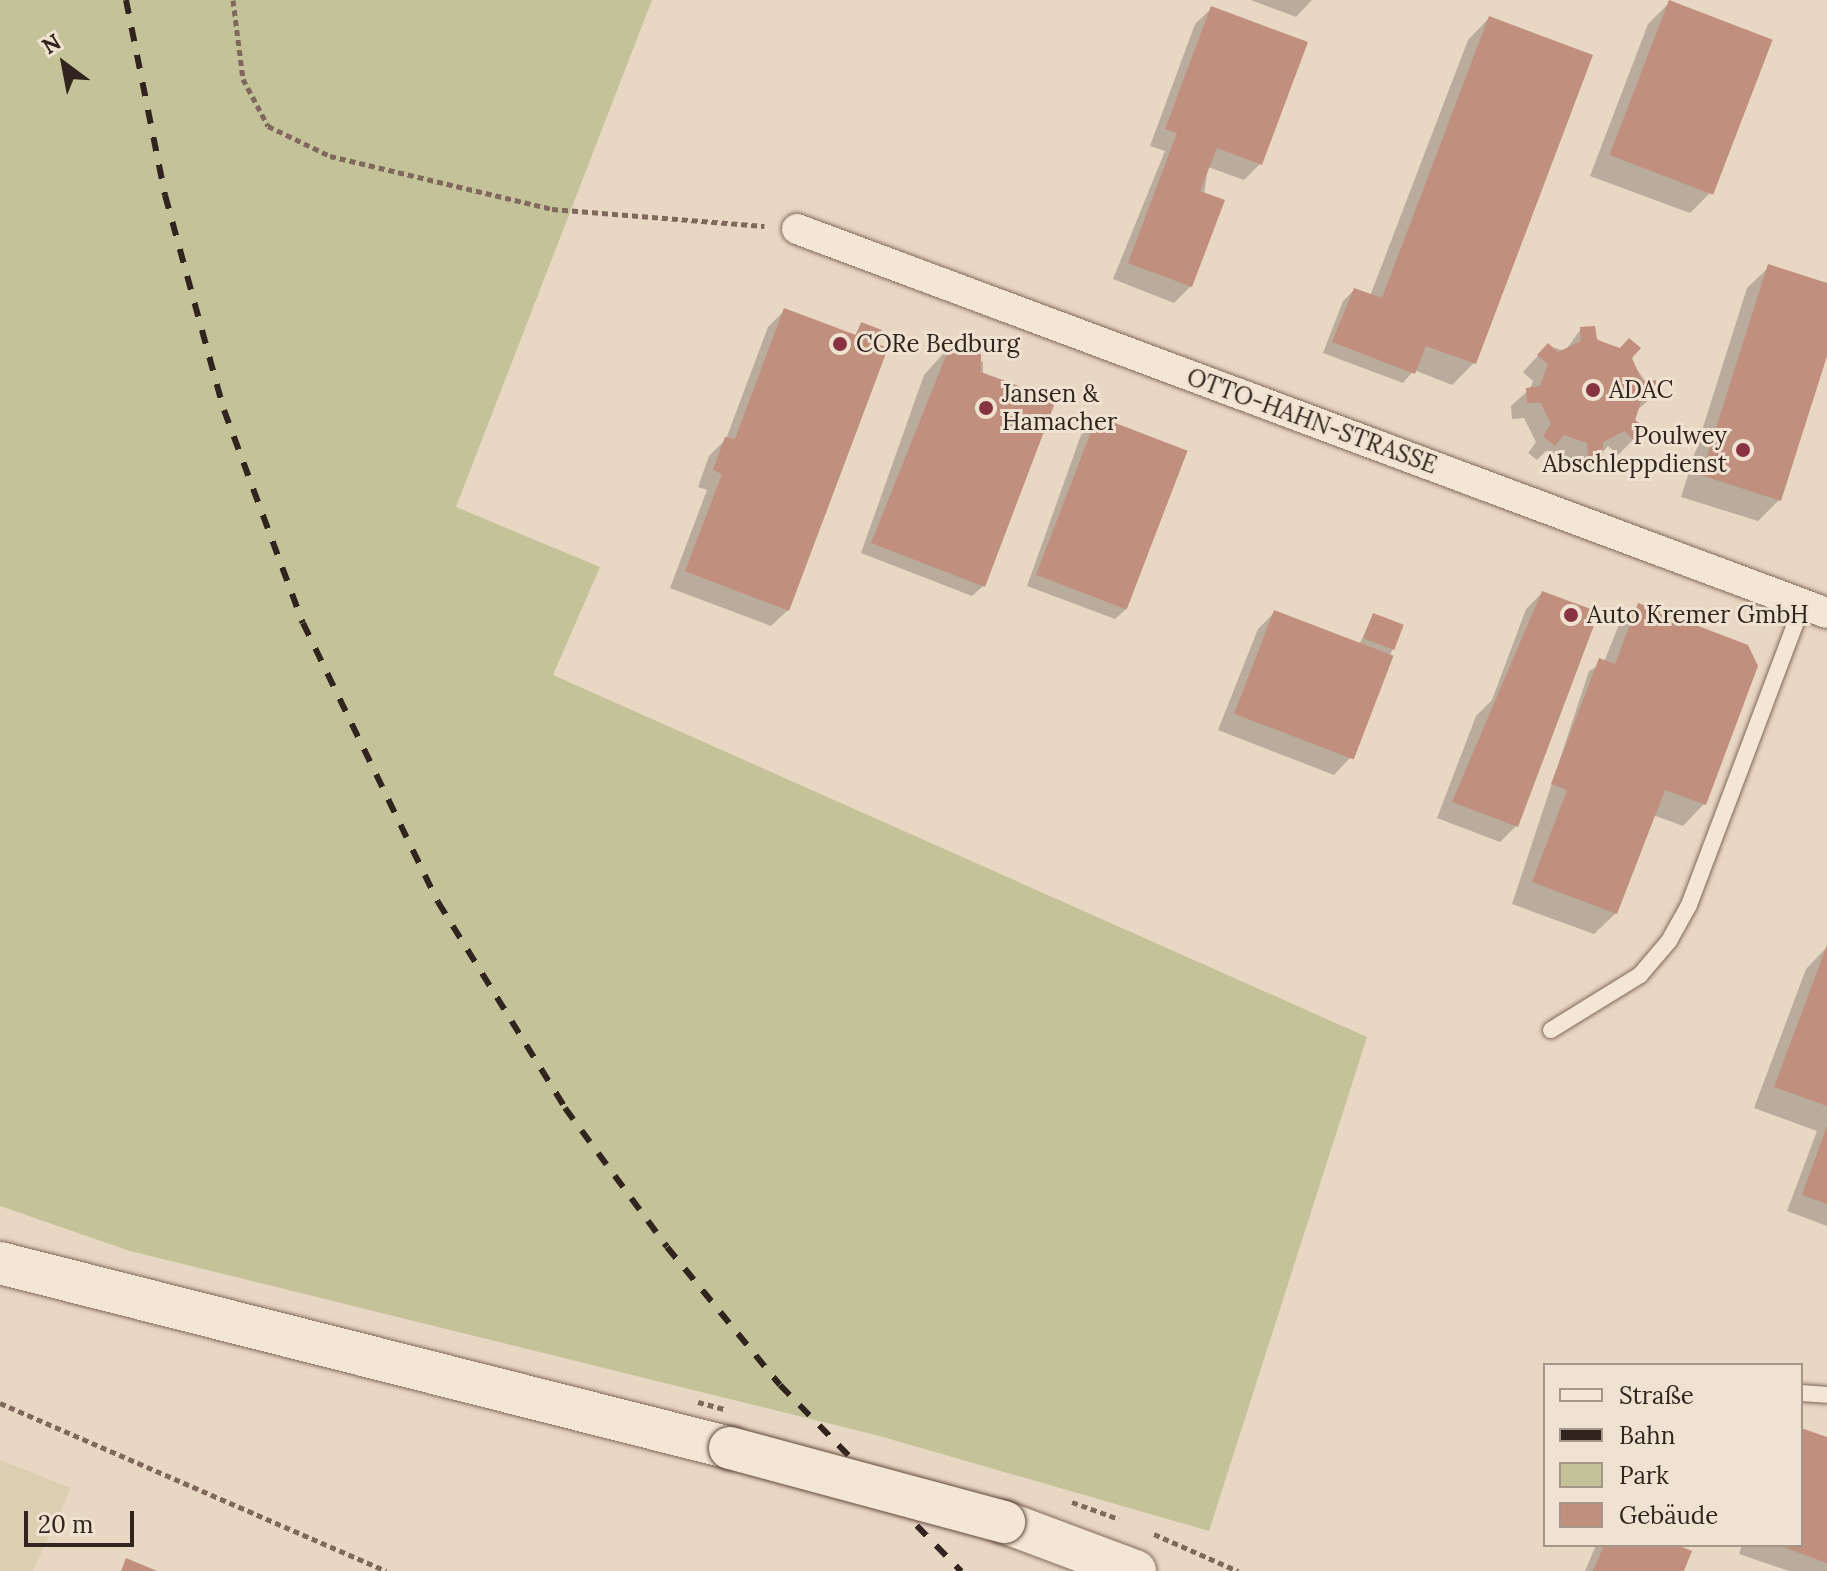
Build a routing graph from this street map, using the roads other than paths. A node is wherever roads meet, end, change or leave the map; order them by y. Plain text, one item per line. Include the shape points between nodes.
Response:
1 (797, 229) road end
2 (1815, 609) edge
3 (1551, 1030) dead end
4 (0, 1263) edge
5 (1803, 1393) edge
6 (1827, 1395) edge
7 (1135, 1571) edge

1 - 2 street, OTTO-HAHN-STRASSE
2 - 3 lane via 1669,941 1640,975
4 - 7 street, bridge via 1004,1522
5 - 6 lane

